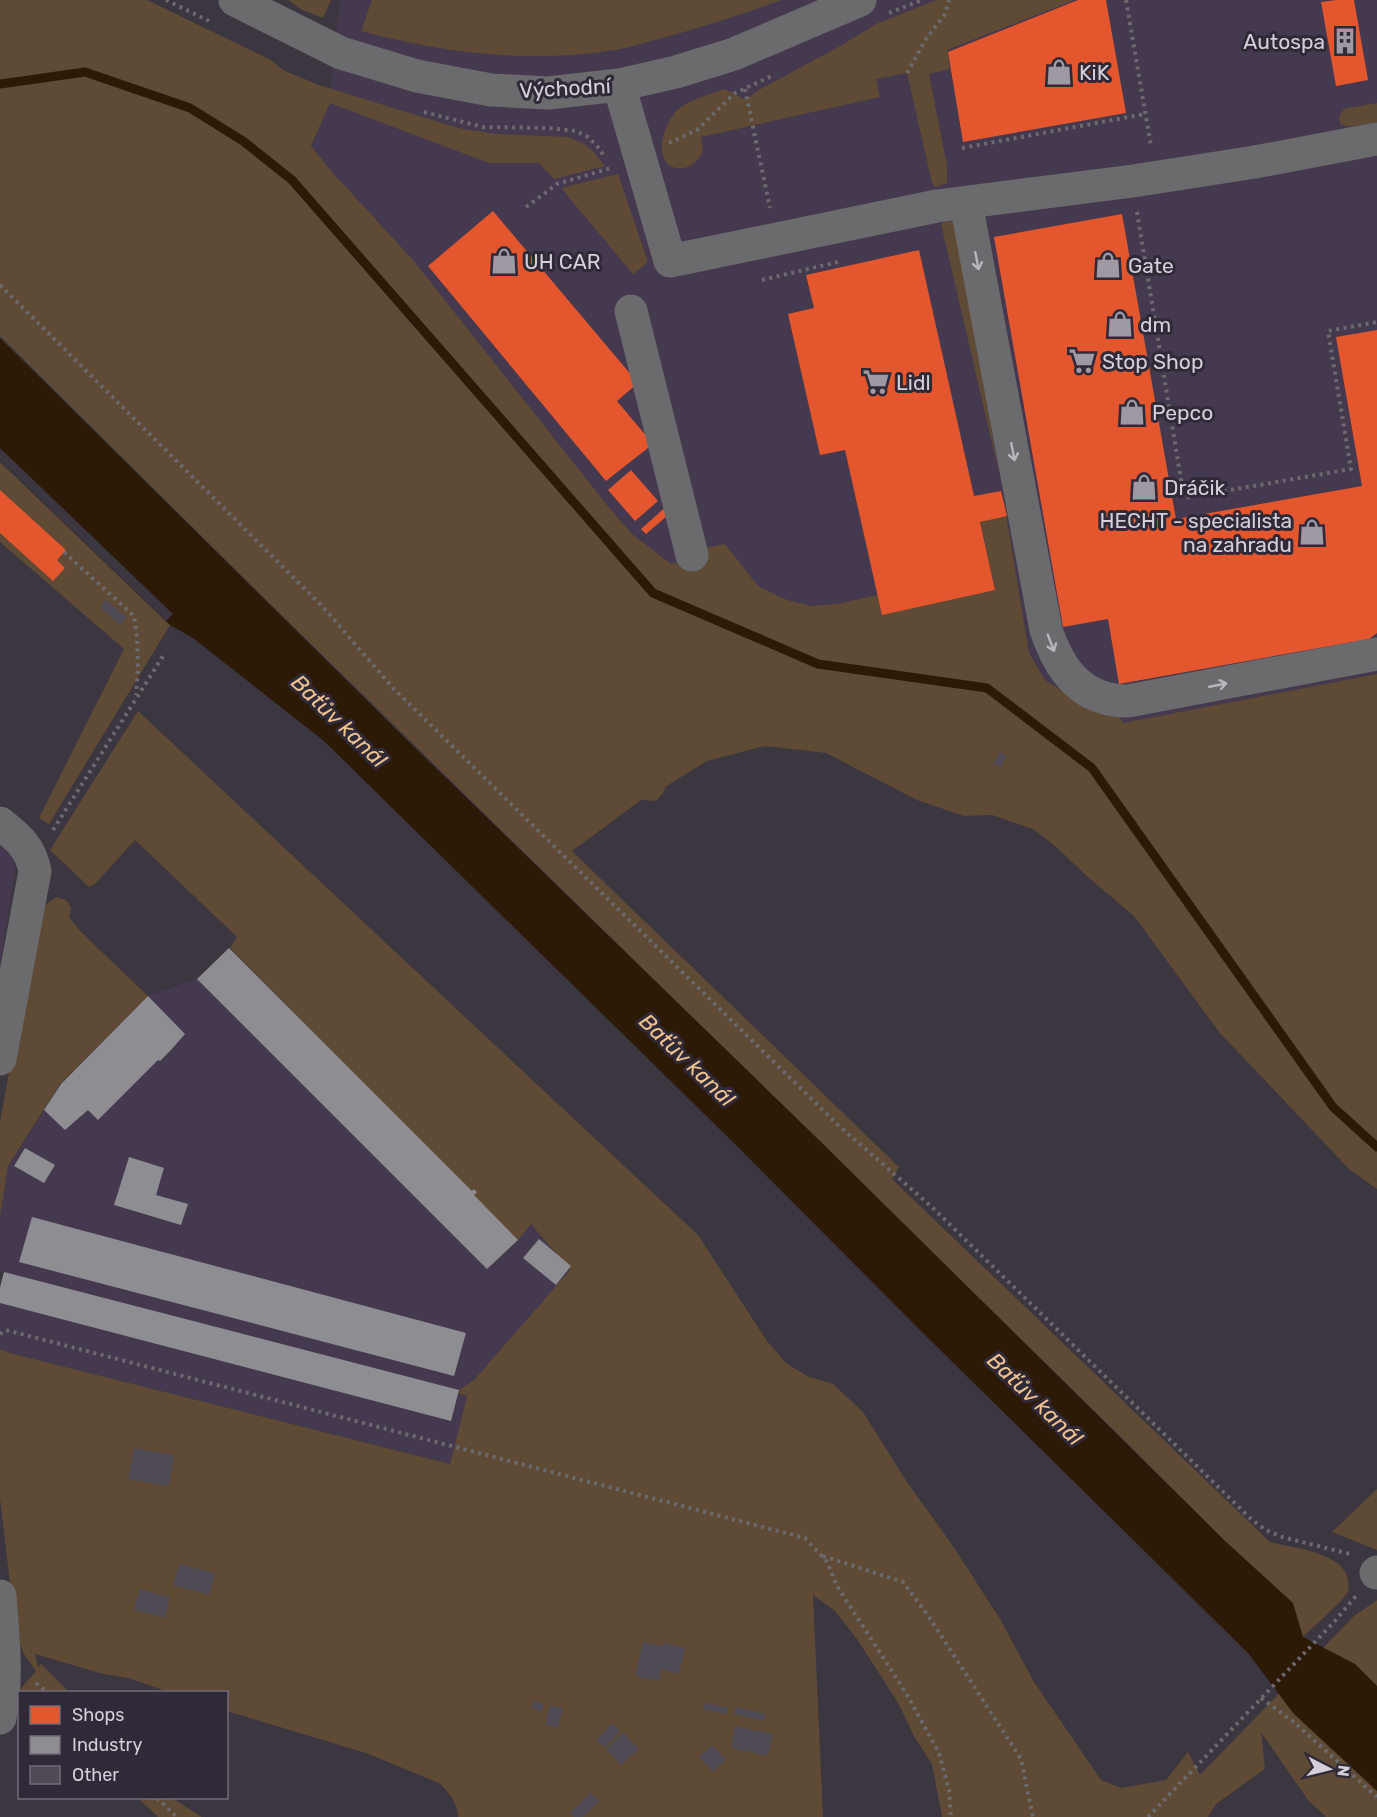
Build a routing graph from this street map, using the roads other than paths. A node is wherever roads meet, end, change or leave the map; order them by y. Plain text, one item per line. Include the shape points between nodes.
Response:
1 (236, 0) edge
2 (860, 0) edge
3 (620, 86) junction
4 (1377, 139) edge
5 (966, 203) junction
6 (631, 311) dead end
7 (692, 555) dead end
8 (1377, 654) edge
9 (0, 823) edge
10 (0, 1059) edge
11 (0, 1596) edge
12 (0, 1718) edge

1 - 3 street, Východní via 341,53 417,76 491,90 548,93
2 - 3 street, Východní via 734,54
3 - 5 street via 670,261
4 - 5 street via 1256,162
5 -> 8 street via 1046,630 1069,677 1105,698 1128,701
6 - 7 street
9 - 10 street via 21,840 32,856 35,871
11 - 12 street via 5,1666

